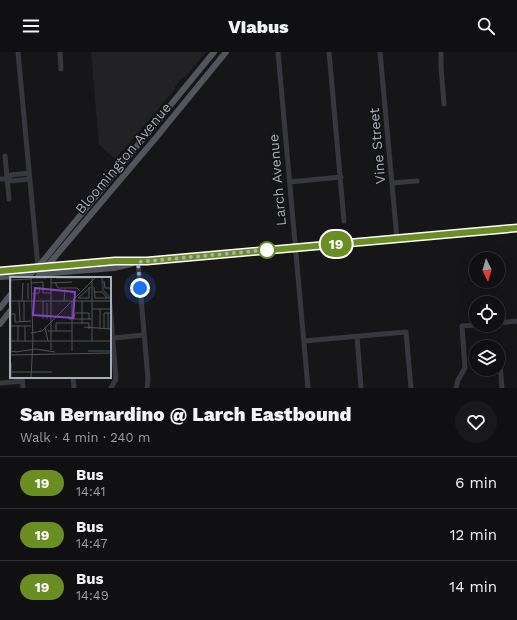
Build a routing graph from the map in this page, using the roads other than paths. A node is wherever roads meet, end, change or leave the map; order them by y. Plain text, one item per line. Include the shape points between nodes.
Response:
1 (18, 52) edge
2 (60, 52) edge
3 (214, 52) edge
4 (226, 52) edge
5 (278, 52) edge
6 (329, 52) edge
7 (380, 52) edge
8 (441, 52) edge
9 (61, 69) dead end
10 (186, 86) junction
11 (193, 93) junction
12 (444, 104) dead end
13 (140, 144) junction
14 (6, 156) dead end
15 (127, 172) junction
16 (29, 176) junction
17 (341, 177) junction
18 (7, 178) junction
19 (0, 179) edge
20 (417, 181) dead end
21 (290, 182) junction
22 (392, 184) junction
23 (9, 199) dead end
24 (344, 221) dead end
25 (517, 228) edge
26 (397, 238) junction
27 (296, 248) junction
28 (62, 249) junction
29 (138, 262) junction
30 (69, 264) junction
31 (48, 266) junction
32 (38, 267) junction
33 (0, 270) edge
34 (39, 276) edge
35 (28, 277) edge
36 (0, 278) edge
37 (9, 278) edge
38 (10, 295) edge
39 (0, 308) edge
40 (10, 311) edge
41 (111, 315) edge
42 (517, 321) edge
43 (505, 322) edge
44 (0, 324) edge
45 (469, 326) edge
46 (144, 335) junction
47 (357, 336) junction
48 (113, 338) junction
49 (304, 341) junction
50 (501, 376) edge
51 (73, 378) edge
52 (22, 379) edge
53 (0, 383) edge
54 (23, 388) edge
55 (74, 388) edge
56 (111, 388) edge
57 (147, 388) edge
58 (308, 388) edge
59 (361, 388) edge
60 (411, 388) edge
61 (456, 388) edge
62 (502, 388) edge

1 - 16 street
2 - 9 street
3 - 10 main road, Bloomington Avenue
4 - 11 main road, Bloomington Avenue
5 - 21 street, Larch Avenue
6 - 17 street
7 - 22 street, Vine Street
8 - 12 street
10 - 11 main road
10 - 13 main road, Bloomington Avenue
11 - 15 main road, Bloomington Avenue
13 - 15 main road via 125,167
13 - 32 main road, Bloomington Avenue
14 - 18 street
15 - 28 main road, Bloomington Avenue
16 - 18 street via 12,181
16 - 32 street
17 - 21 street
17 - 24 street
18 - 19 street
18 - 23 street
20 - 22 street
21 - 27 street, Larch Avenue
22 - 26 street, Vine Street
25 - 26 main road
26 - 27 main road
27 - 29 main road
27 - 49 street, Larch Avenue
28 - 30 main road via 63,258
28 - 31 main road, Bloomington Avenue
29 - 30 main road
29 - 34 main road via 114,268
29 - 46 street
30 - 31 main road
31 - 32 main road
31 - 34 main road, Bloomington Avenue
32 - 33 main road
32 - 34 street
32 - 35 main road, Bloomington Avenue
34 - 35 main road
36 - 37 main road
38 - 39 main road
40 - 44 main road
41 - 48 street
42 - 43 street
45 - 61 street via 462,326 465,368
46 - 48 street
46 - 57 street
47 - 49 street
47 - 59 street
47 - 60 street via 406,332
48 - 56 street via 116,379
49 - 58 street, Larch Avenue
50 - 62 street
51 - 55 street
52 - 53 street
52 - 54 street

